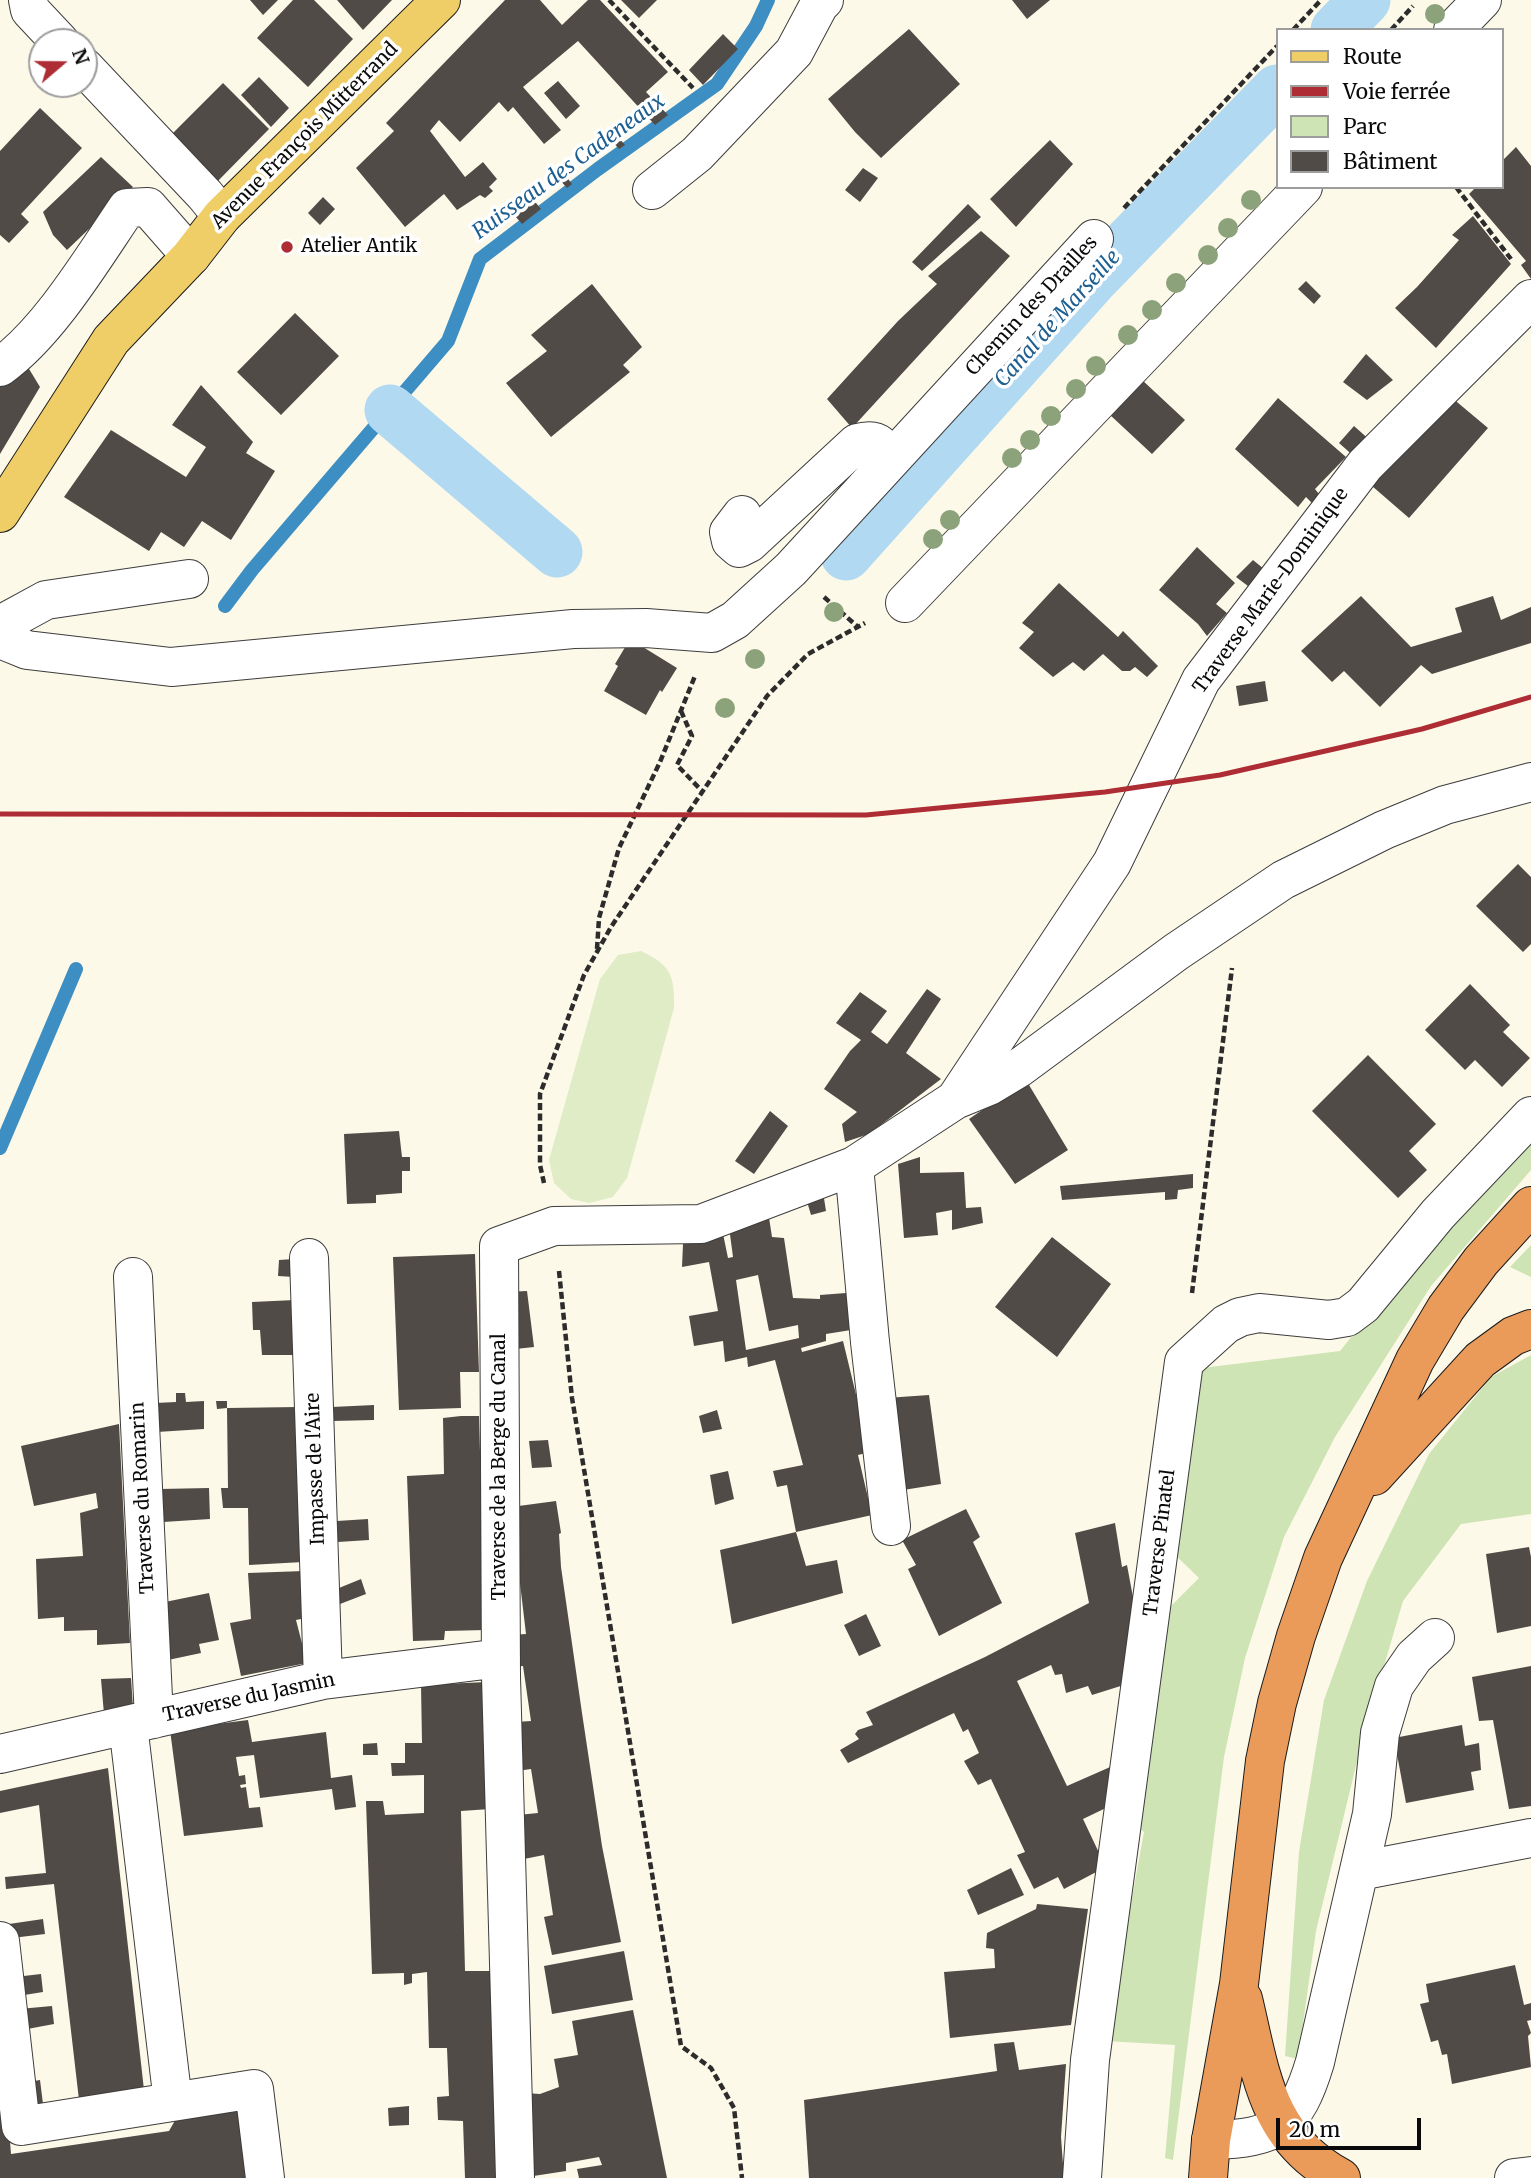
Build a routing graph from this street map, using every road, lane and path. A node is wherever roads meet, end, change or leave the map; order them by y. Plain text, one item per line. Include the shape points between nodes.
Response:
1 (28, 0) edge
2 (441, 0) edge
3 (609, 0) edge
4 (824, 0) edge
5 (1321, 0) edge
6 (1419, 0) edge
7 (1482, 0) edge
8 (47, 28) edge
9 (1295, 28) edge
10 (1393, 28) edge
11 (1455, 28) edge
12 (1276, 47) edge
13 (98, 82) edge
14 (693, 89) dead end
15 (1301, 189) edge
16 (1458, 189) edge
17 (652, 190) dead end
18 (222, 216) junction
19 (1094, 239) joint
20 (191, 256) junction
21 (1529, 301) edge
22 (0, 367) edge
23 (886, 465) junction
24 (0, 513) edge
25 (742, 515) dead end
26 (189, 579) dead end
27 (820, 594) dead end
28 (905, 603) dead end
29 (0, 625) edge
30 (712, 633) junction
31 (0, 639) edge
32 (681, 711) junction
33 (1531, 782) edge
34 (703, 792) junction
35 (1239, 908) junction
36 (597, 953) junction
37 (955, 1100) junction
38 (1531, 1116) edge
39 (854, 1166) junction
40 (1531, 1206) edge
41 (554, 1226) junction
42 (309, 1258) dead end
43 (133, 1277) dead end
44 (1531, 1329) edge
45 (1184, 1362) junction
46 (1349, 1503) junction
47 (891, 1526) dead end
48 (1435, 1638) dead end
49 (501, 1658) junction
50 (323, 1680) junction
51 (141, 1722) junction
52 (0, 1754) edge
53 (1531, 1838) edge
54 (1359, 1871) junction
55 (0, 1941) edge
56 (1240, 1984) junction
57 (173, 2102) junction
58 (1281, 2125) junction
59 (1208, 2168) edge
60 (1531, 2176) edge
61 (265, 2178) edge
62 (515, 2178) edge
63 (742, 2178) edge
64 (1082, 2178) edge
65 (1341, 2178) edge
66 (1514, 2178) edge

1 - 8 street via 30,10
2 - 18 main road, Avenue François Mitterrand
3 - 14 path
4 - 17 street via 793,52 697,154
5 - 9 path
6 - 10 path
7 - 11 street
12 - 19 path, Chemin des Drailles
13 - 18 street
15 - 28 street
16 - 21 path via 1524,276 1516,285
18 - 20 main road, Avenue François Mitterrand
19 - 23 street, Chemin des Drailles
20 - 22 street via 148,207 127,208 78,281 20,353
20 - 24 main road, Avenue François Mitterrand via 111,340
21 - 37 street, Traverse Marie-Dominique via 1365,465 1201,680 1112,863
23 - 25 street via 884,450 877,443 857,443 739,548 730,541 729,532
23 - 30 street, Chemin des Drailles via 790,569 736,620
26 - 29 street via 46,600
27 - 34 path via 858,627 808,654 767,696
30 - 31 street via 573,629 171,667 27,650
30 - 32 path
32 - 34 path via 692,736 677,765
32 - 36 path via 619,848 598,918
33 - 35 street via 1445,805 1384,830 1283,880
34 - 36 path
35 - 37 street via 1019,1068
35 - 45 path
36 - 41 path via 584,975 540,1094 540,1165
37 - 39 street, Traverse de la Berge du Canal
38 - 45 street via 1438,1214 1363,1305 1347,1317 1329,1320 1259,1313 1240,1317
39 - 41 street, Traverse de la Berge du Canal via 701,1224
39 - 47 street
40 - 46 highway via 1446,1308 1415,1360
41 - 49 street, Traverse de la Berge du Canal via 499,1246
41 - 63 path via 572,1398 681,2046 711,2068 734,2108
42 - 50 street, Impasse de l'Aire
43 - 51 street, Traverse du Romarin
44 - 46 highway via 1480,1360
45 - 64 street, Traverse Pinatel via 1090,2060
46 - 56 highway via 1323,1558 1277,1703 1265,1761
48 - 54 street via 1414,1657 1394,1686 1380,1733 1372,1814
49 - 50 street, Traverse du Jasmin
49 - 62 street, Traverse de la Berge du Canal
50 - 51 street, Traverse du Jasmin
51 - 52 street, Traverse du Jasmin
51 - 57 street, Traverse du Romarin
53 - 54 street
54 - 58 street via 1308,2087 1295,2112
55 - 57 street via 21,2126
56 - 58 highway via 1264,2086
56 - 59 highway
57 - 61 street via 254,2088
58 - 59 street
58 - 65 highway via 1297,2146
60 - 66 street

